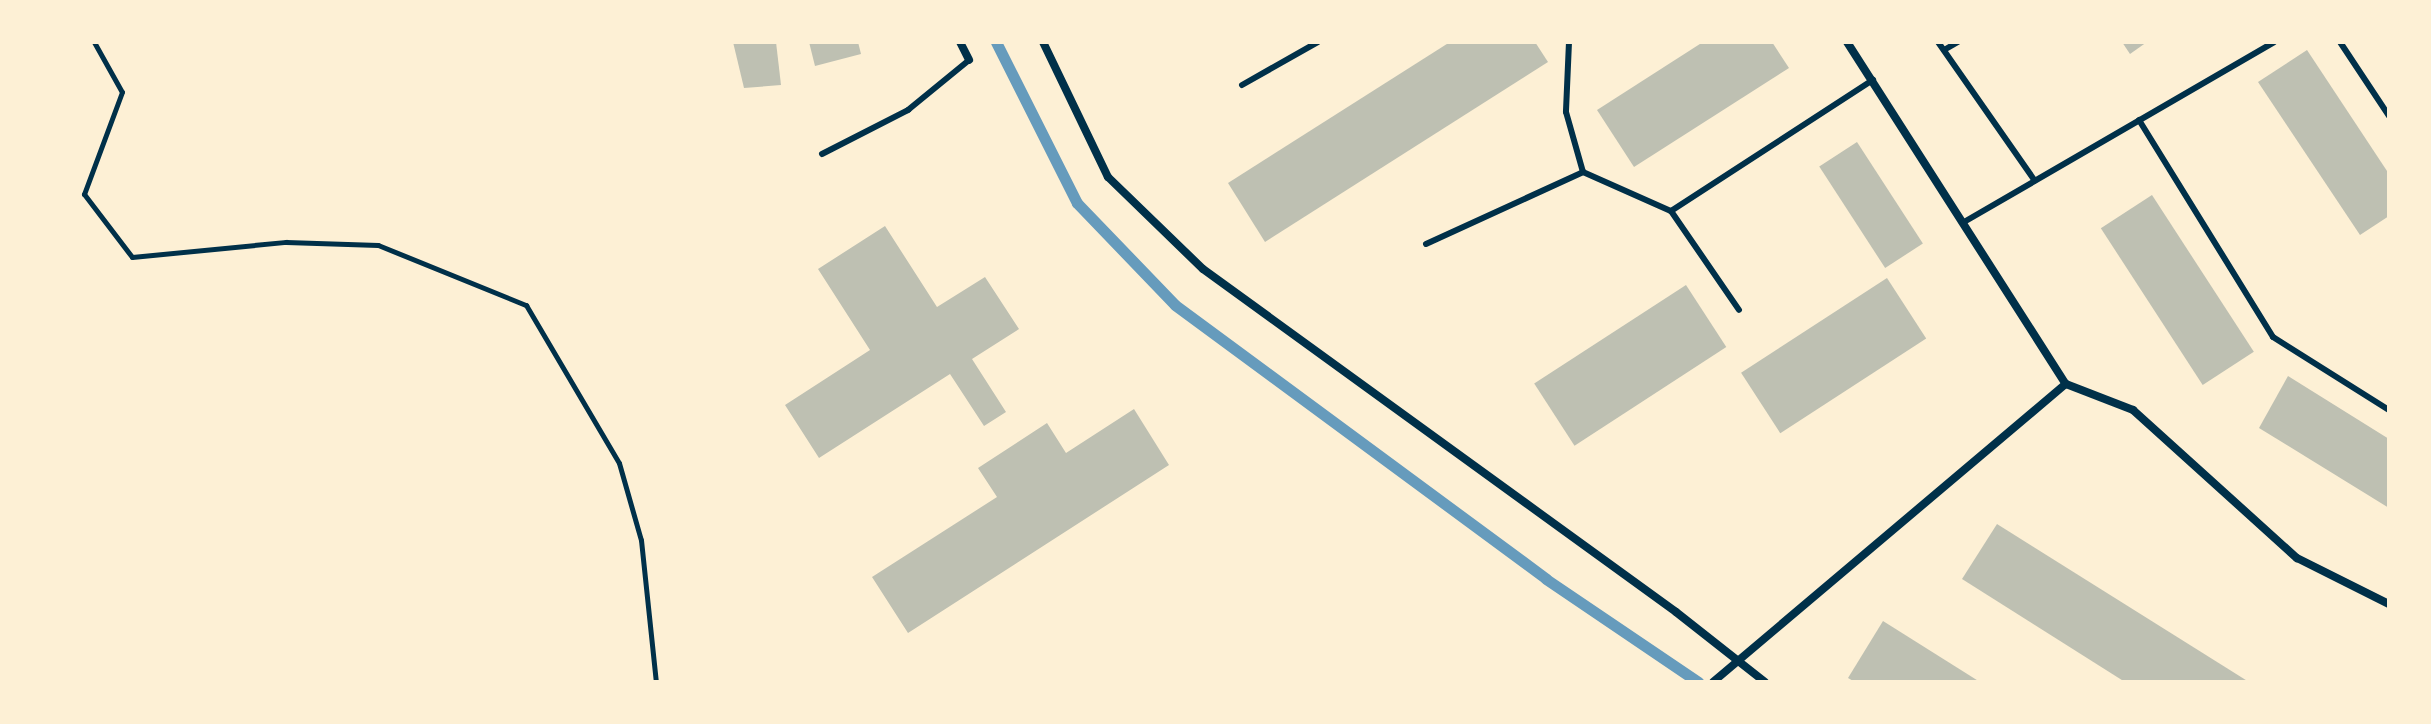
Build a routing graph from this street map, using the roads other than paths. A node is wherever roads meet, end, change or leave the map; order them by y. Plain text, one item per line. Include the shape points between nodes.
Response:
1 (960, 42) edge
2 (1043, 42) edge
3 (1318, 42) edge
4 (1569, 42) edge
5 (1847, 42) edge
6 (1938, 42) edge
7 (1958, 42) edge
8 (2274, 42) edge
9 (2340, 42) edge
10 (1944, 50) junction
11 (969, 60) joint
12 (1873, 80) junction
13 (1242, 85) dead end
14 (2389, 116) edge
15 (2139, 120) junction
16 (822, 154) dead end
17 (1583, 172) junction
18 (2035, 181) junction
19 (1671, 211) junction
20 (1964, 222) junction
21 (1426, 244) dead end
22 (1739, 310) dead end
23 (2066, 384) junction
24 (2389, 410) edge
25 (2389, 604) edge
26 (1736, 661) junction
27 (1713, 682) edge
28 (1765, 682) edge

1 - 11 street
2 - 26 street via 1108,177 1203,269
3 - 13 lane
4 - 17 lane via 1566,112
5 - 12 street
6 - 10 lane
7 - 10 lane
8 - 15 lane
9 - 14 lane
10 - 18 lane
11 - 16 lane via 908,110
12 - 19 lane
12 - 20 street
15 - 18 lane
15 - 24 lane via 2273,337
17 - 19 lane
17 - 21 lane
18 - 20 lane
19 - 22 lane
20 - 23 street
23 - 25 street via 2133,410 2297,558
23 - 26 street
26 - 27 street
26 - 28 street

